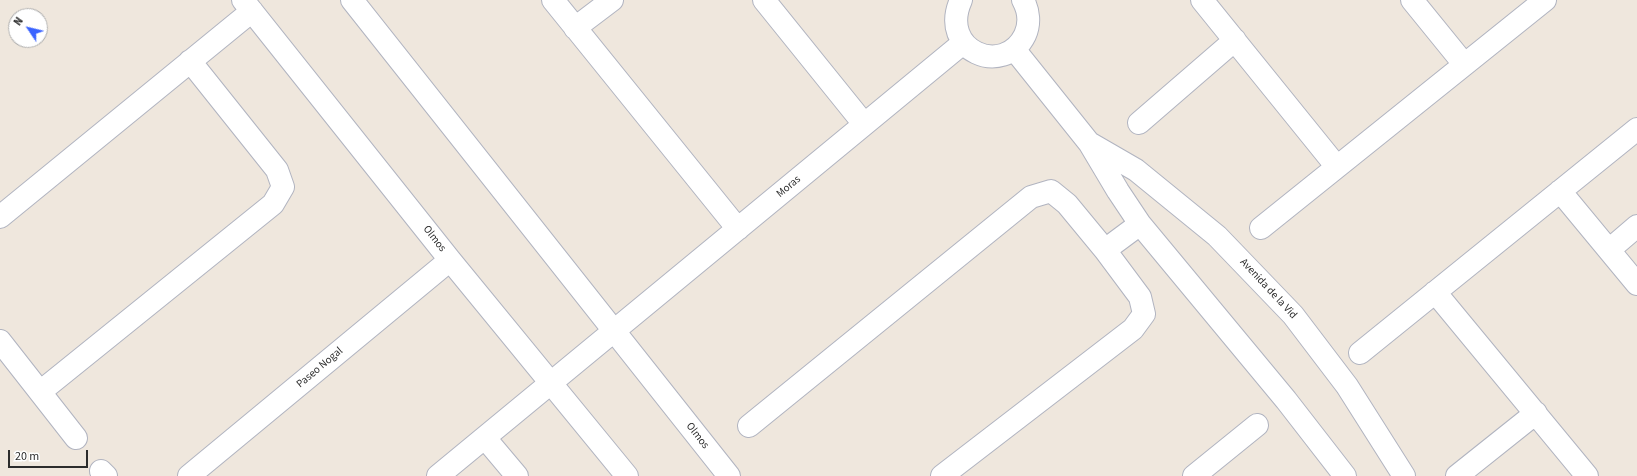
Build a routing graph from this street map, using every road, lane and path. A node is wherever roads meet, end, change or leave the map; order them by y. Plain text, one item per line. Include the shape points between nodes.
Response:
1 (352, 0) edge
2 (553, 0) edge
3 (612, 0) edge
4 (764, 0) edge
5 (961, 0) edge
6 (1023, 0) edge
7 (1202, 0) edge
8 (1412, 0) edge
9 (1545, 0) edge
10 (248, 5) edge
11 (575, 28) junction
12 (1235, 40) junction
13 (963, 43) junction
14 (1014, 49) junction
15 (190, 61) junction
16 (1464, 64) junction
17 (864, 124) junction
18 (1139, 124) dead end
19 (1637, 129) edge
20 (1090, 144) junction
21 (1337, 167) junction
22 (1560, 191) junction
23 (0, 217) edge
24 (1140, 224) junction
25 (1637, 226) edge
26 (1261, 228) dead end
27 (738, 229) junction
28 (1105, 250) junction
29 (1609, 250) junction
30 (450, 260) junction
31 (1637, 284) edge
32 (1435, 292) junction
33 (614, 332) junction
34 (0, 341) edge
35 (1360, 354) dead end
36 (551, 382) junction
37 (40, 392) junction
38 (1536, 413) junction
39 (1257, 425) dead end
40 (749, 426) dead end
41 (76, 438) dead end
42 (485, 438) junction
43 (189, 476) edge
44 (438, 476) edge
45 (517, 476) edge
46 (627, 476) edge
47 (729, 476) edge
48 (942, 476) edge
49 (1194, 476) edge
50 (1345, 476) edge
51 (1404, 476) edge
52 (1457, 476) edge
53 (1588, 476) edge

1 - 33 street, Olmos
2 - 11 street
3 - 11 street
4 - 17 street
5 - 13 street via 955,21 957,33
6 - 14 street via 1028,13 1027,30
7 - 12 street
8 - 16 street
9 - 16 street
10 - 15 street
10 - 30 street, Olmos
11 - 27 street
12 - 18 street
12 - 21 street
13 - 14 street via 971,51 993,57 1004,55
13 - 17 street, Moras
14 - 20 street, Avenida de la Vid
15 - 23 street
15 - 37 street via 277,170 283,187 273,204
16 - 21 street
17 - 27 street, Moras
19 - 22 street
20 - 24 street, Avenida de la Vid
20 - 51 street, Avenida de la Vid via 1136,170 1217,236 1294,315 1347,386
21 - 26 street
22 - 29 street
22 - 32 street
24 - 28 street
24 - 50 street, Avenida de la Vid via 1286,400
25 - 29 street
27 - 33 street, Moras
28 - 40 street via 1067,204 1051,191 1031,196
28 - 48 street via 1140,297 1144,314 1133,329
29 - 31 street
30 - 36 street, Olmos
30 - 43 street, Paseo Nogal
32 - 35 street
32 - 38 street
33 - 36 street, Moras
33 - 47 street, Olmos
34 - 37 street
36 - 42 street, Moras
36 - 46 street, Olmos
37 - 41 street
38 - 52 street
38 - 53 street
39 - 49 street
42 - 44 street, Moras
42 - 45 street

